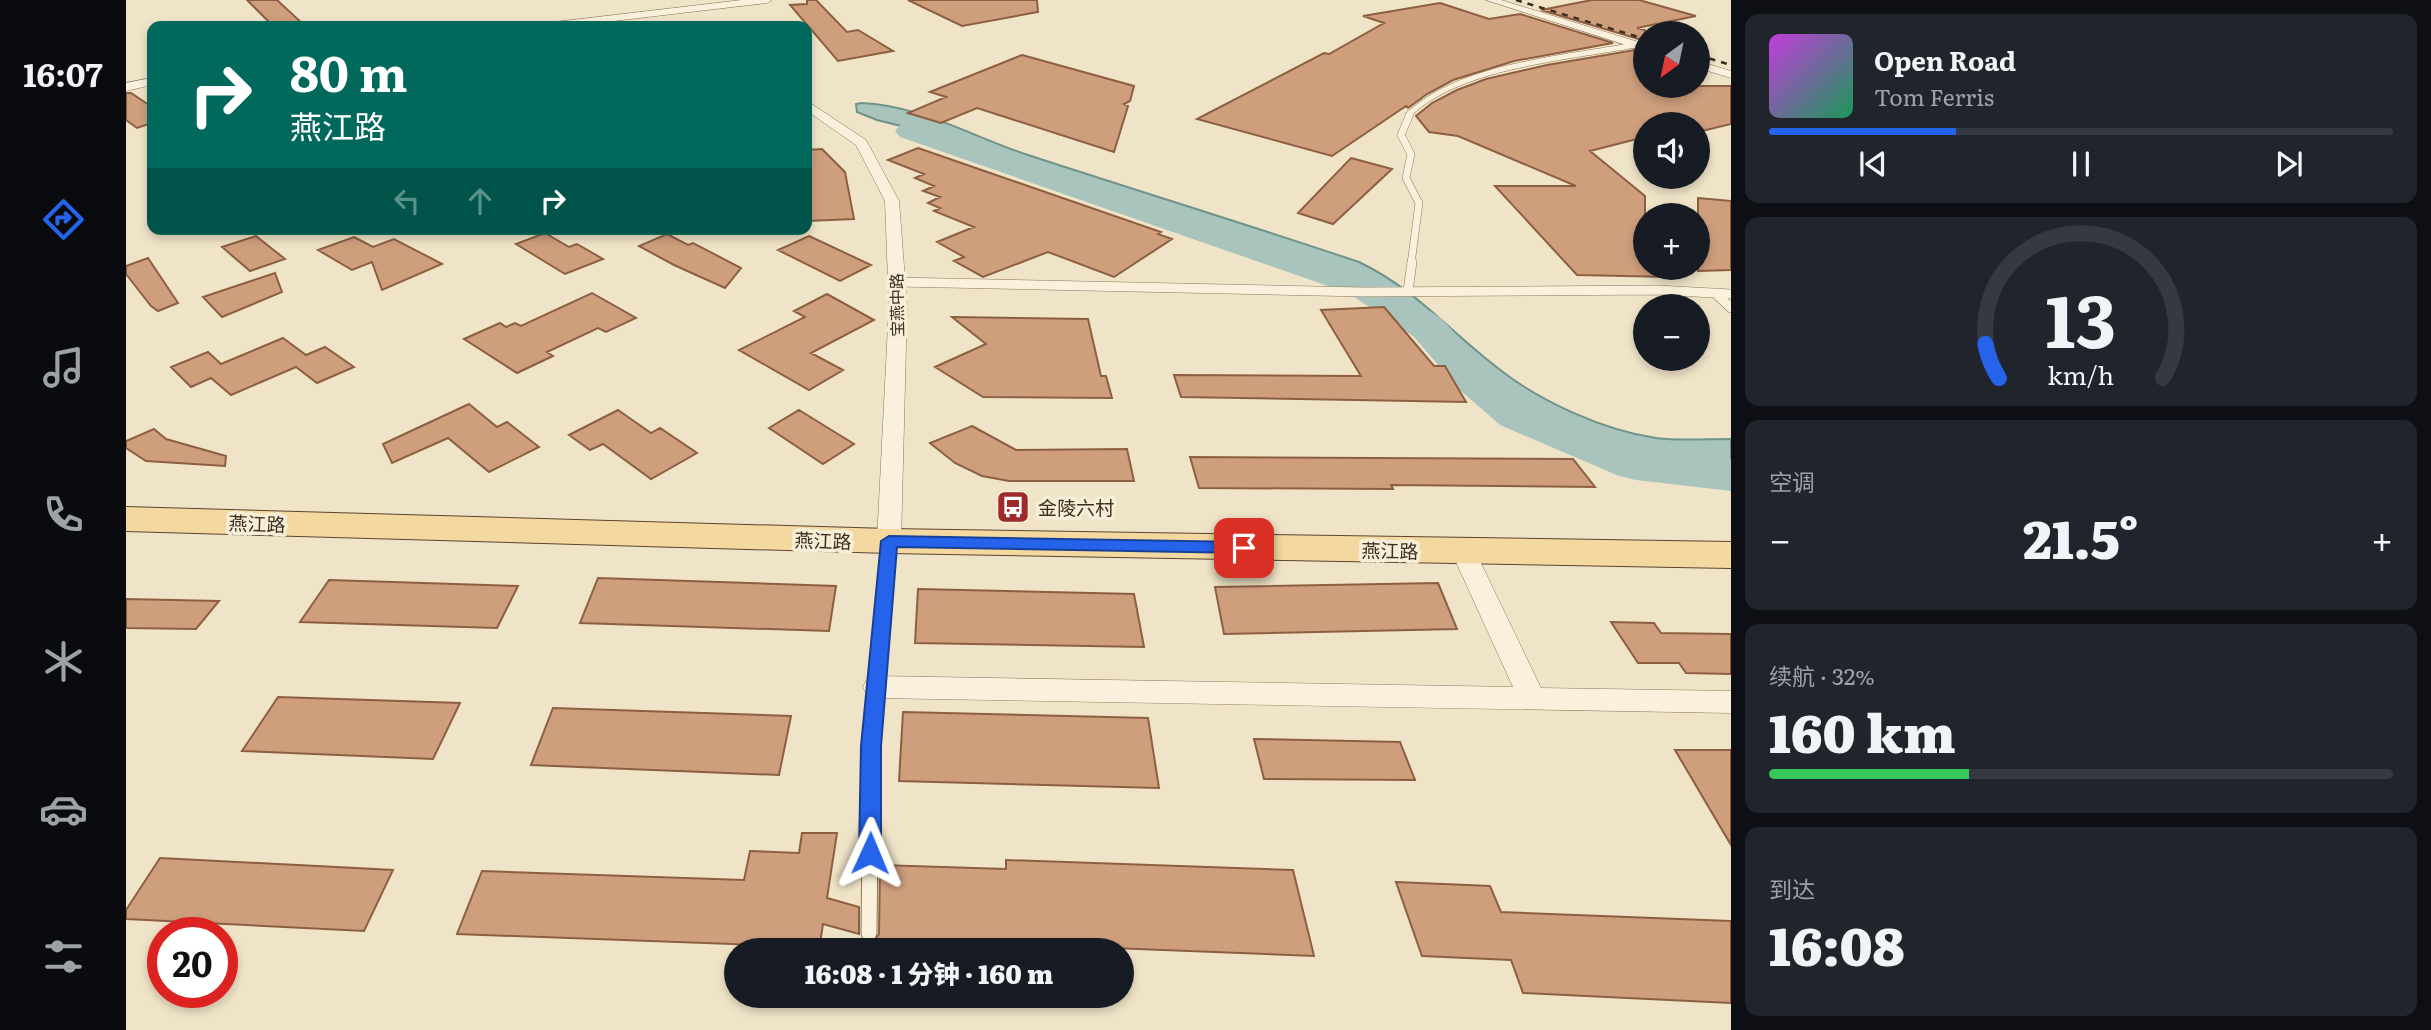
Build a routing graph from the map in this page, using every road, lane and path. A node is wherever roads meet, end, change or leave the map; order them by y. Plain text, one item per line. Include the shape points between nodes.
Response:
1 (649, 0) edge
2 (767, 0) edge
3 (1491, 0) edge
4 (663, 11) junction
5 (674, 19) dead end
6 (586, 21) edge
7 (1633, 44) edge
8 (1633, 47) edge
9 (1710, 68) edge
10 (1731, 75) edge
11 (147, 83) edge
12 (126, 87) edge
13 (812, 109) edge
14 (897, 282) junction
15 (1408, 291) junction
16 (1716, 293) junction
17 (1731, 293) edge
18 (1731, 308) edge
19 (126, 502) edge
20 (126, 519) edge
21 (890, 531) junction
22 (1731, 536) edge
23 (1463, 551) junction
24 (1731, 555) edge
25 (877, 687) junction
26 (1532, 698) junction
27 (1731, 702) edge
28 (869, 933) dead end

1 - 4 street
2 - 4 street
3 - 7 street
4 - 5 street
4 - 6 street
8 - 15 lane via 1478,78 1438,93 1408,115 1401,135 1411,153 1406,178 1419,203
9 - 10 street
11 - 12 street
13 - 14 street, 宝燕中路 via 861,143 892,201
14 - 15 lane
14 - 21 street, 宝燕中路
15 - 16 lane
16 - 17 lane
16 - 18 lane
19 - 21 main road
20 - 21 main road, 燕江路
21 - 22 main road
21 - 23 main road, 燕江路
21 - 25 lane
23 - 24 main road, 燕江路
23 - 26 street
25 - 26 street
25 - 28 lane via 871,746
26 - 27 street

